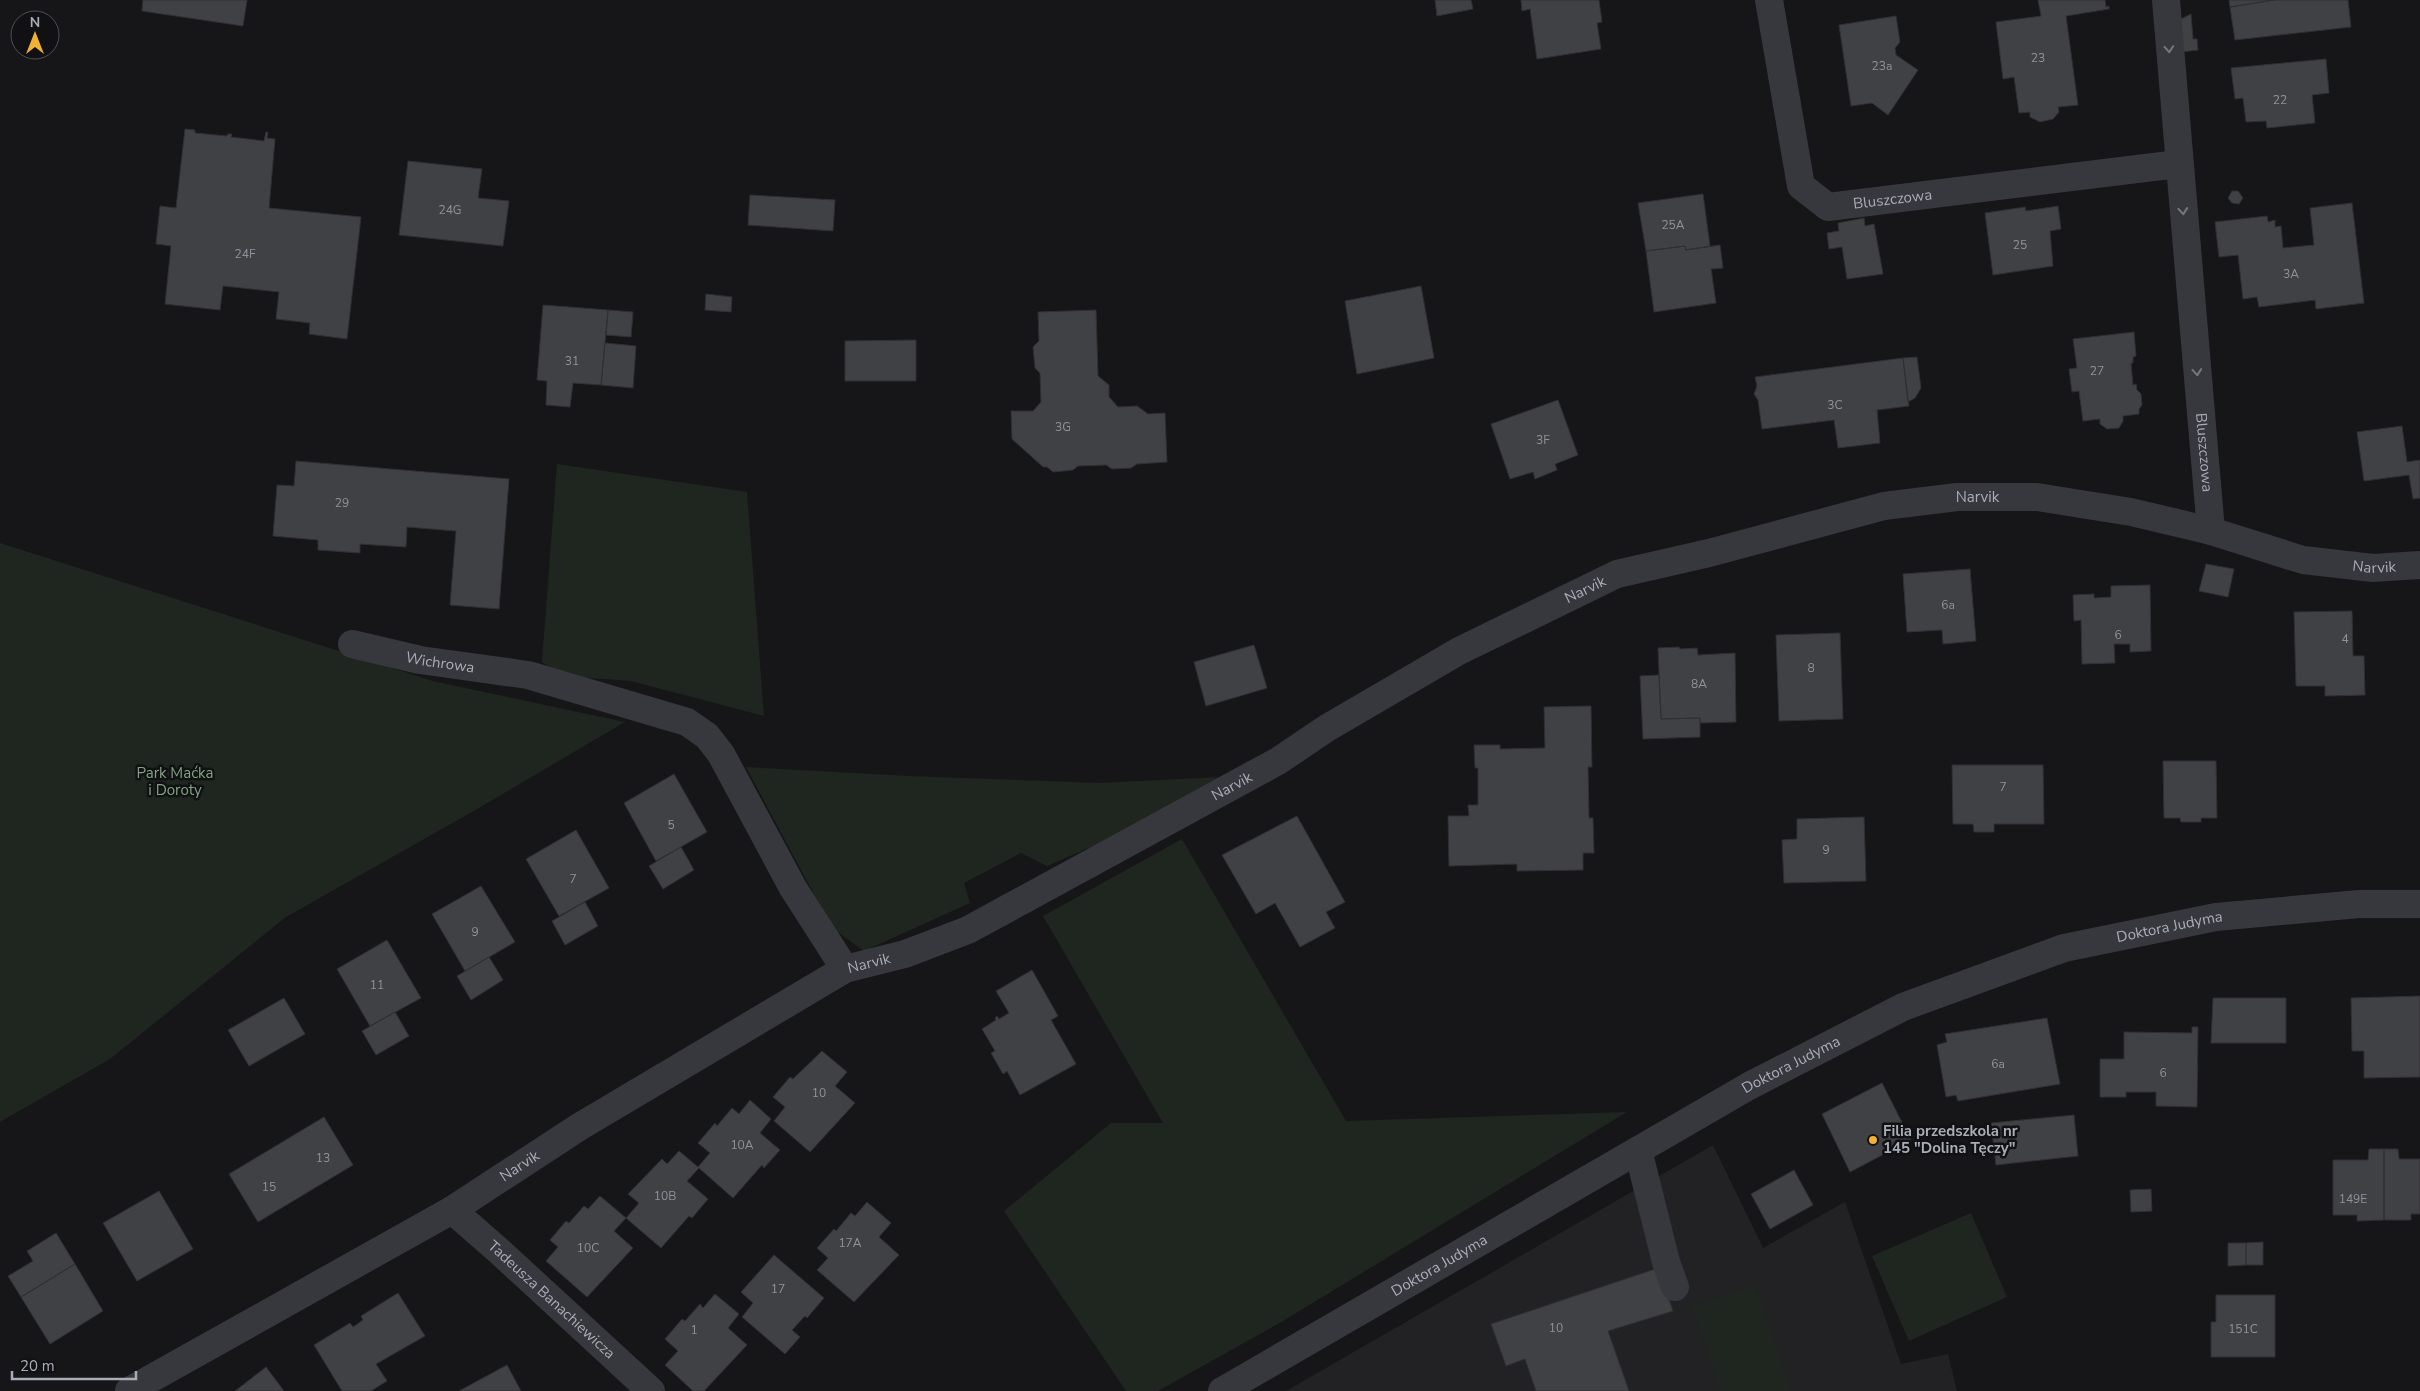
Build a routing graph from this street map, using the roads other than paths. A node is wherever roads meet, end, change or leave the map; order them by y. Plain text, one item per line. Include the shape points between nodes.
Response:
1 (1769, 0) edge
2 (2166, 0) edge
3 (2178, 164) junction
4 (2211, 531) junction
5 (2420, 565) edge
6 (352, 644) dead end
7 (2420, 904) edge
8 (846, 970) junction
9 (1638, 1150) junction
10 (452, 1210) junction
11 (1675, 1287) dead end
12 (129, 1391) edge
13 (650, 1391) edge
14 (1222, 1391) edge

1 - 3 street, Bluszczowa via 1800,186 1828,207
2 -> 3 street, Bluszczowa
3 -> 4 street, Bluszczowa
4 - 5 street, Narvik via 2303,560 2373,568
4 - 8 street, Narvik via 2130,512 2037,497 1957,497 1884,506 1617,574 1459,651 1327,728 1278,761 968,930 905,954
6 - 8 street, Wichrowa via 420,660 528,675 687,722 707,736 721,754 793,888
7 - 9 street, Doktora Judyma via 2359,904 2216,917 2064,948 1903,1007 1749,1086
8 - 10 street, Narvik via 579,1127
9 - 11 street
9 - 14 street, Doktora Judyma
10 - 12 street, Narvik
10 - 13 street, Tadeusza Banachiewicza

